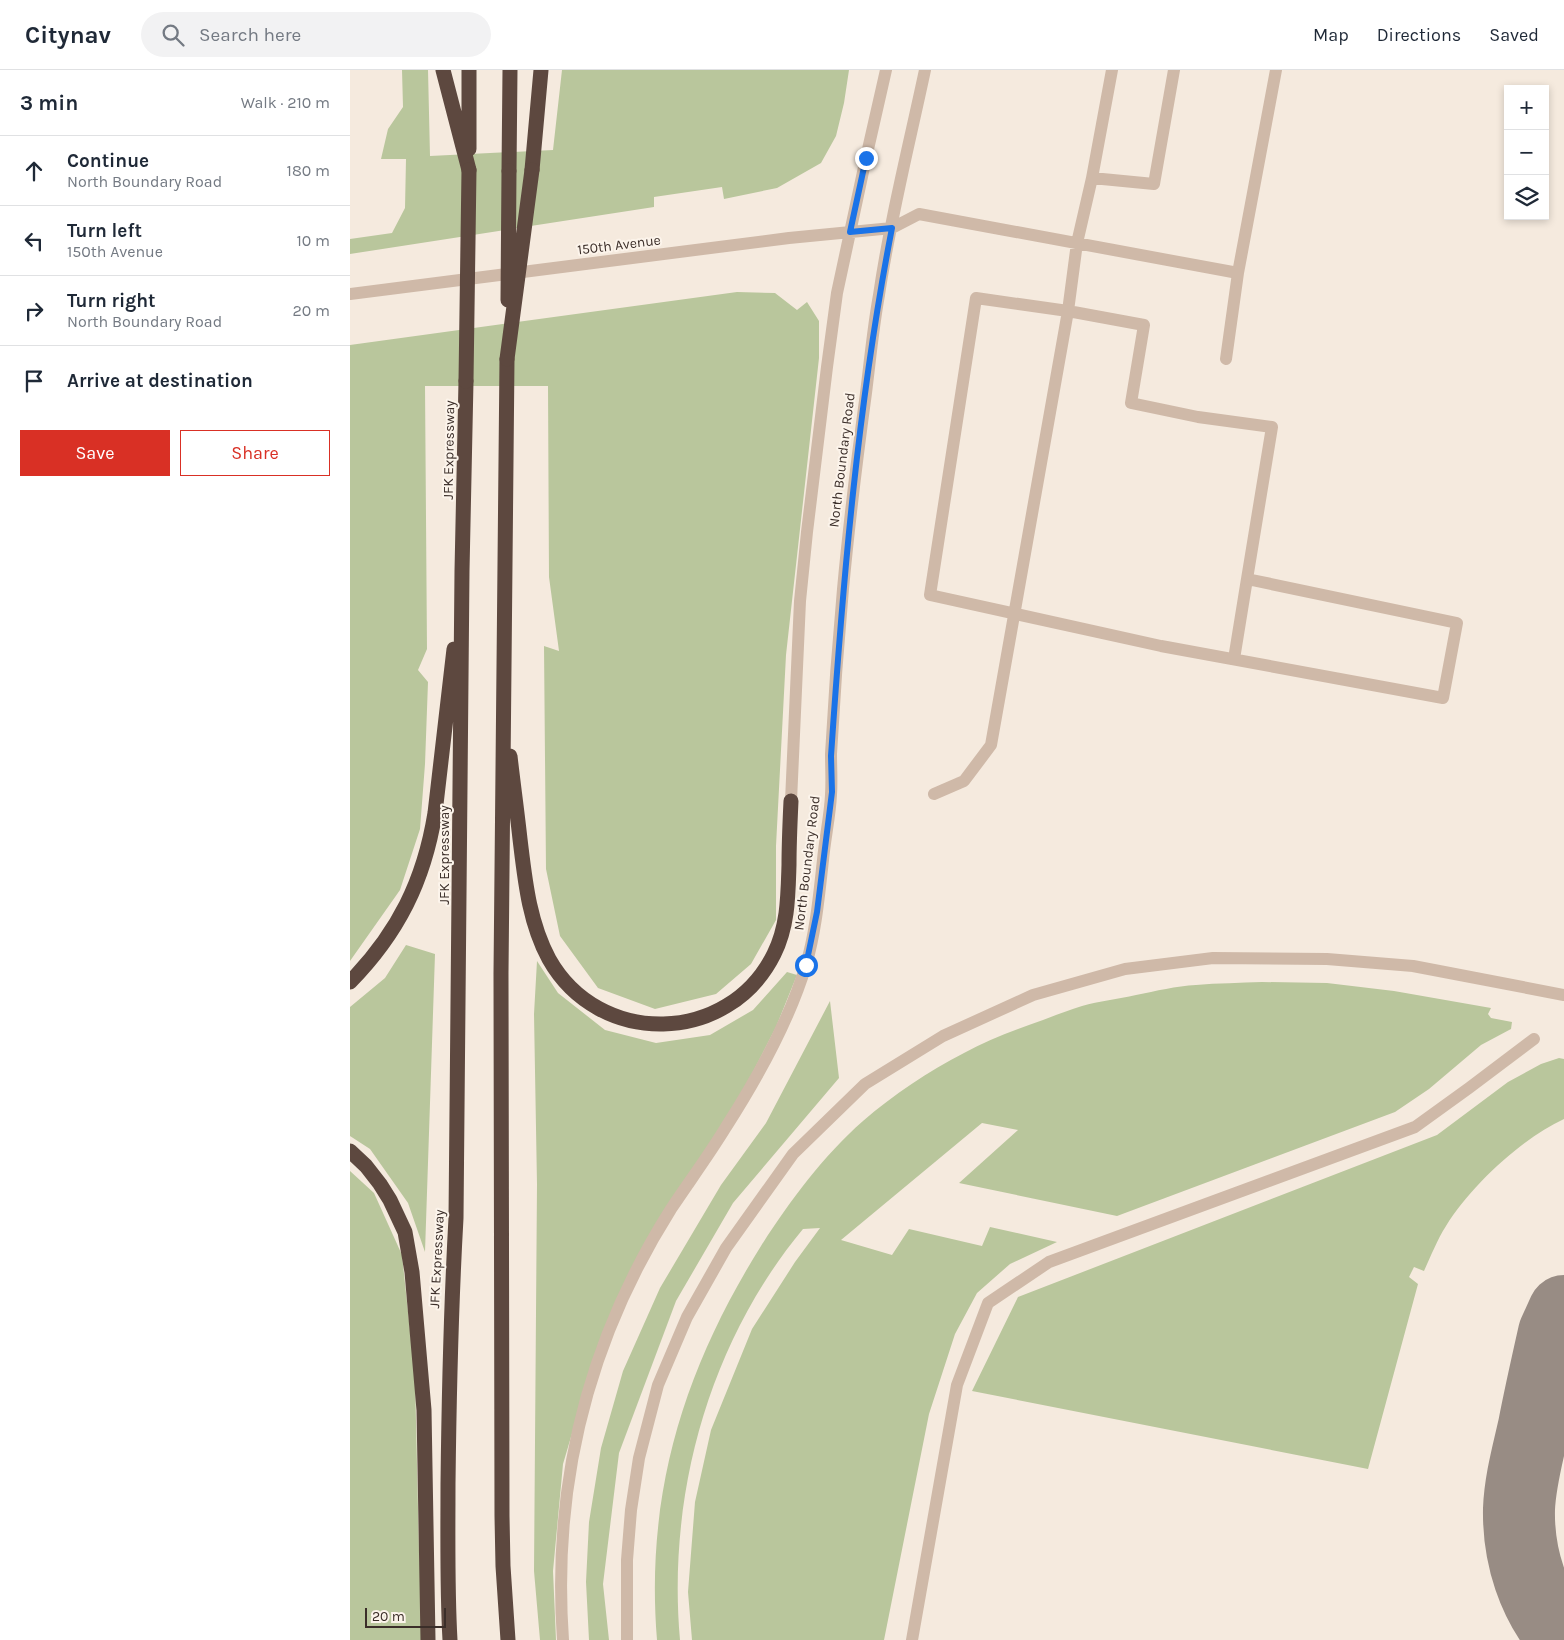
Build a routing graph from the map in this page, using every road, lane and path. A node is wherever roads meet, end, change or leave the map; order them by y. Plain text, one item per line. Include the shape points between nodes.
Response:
1 (443, 70) edge
2 (469, 70) edge
3 (510, 70) edge
4 (541, 70) edge
5 (886, 70) edge
6 (925, 70) edge
7 (1112, 70) edge
8 (1174, 70) edge
9 (1276, 70) edge
10 (469, 170) junction
11 (1092, 178) junction
12 (892, 228) junction
13 (850, 232) junction
14 (1077, 243) junction
15 (1238, 272) junction
16 (350, 294) edge
17 (1068, 311) junction
18 (507, 359) junction
19 (1226, 360) dead end
20 (462, 571) junction
21 (1247, 579) junction
22 (1014, 614) junction
23 (1234, 659) junction
24 (503, 692) junction
25 (934, 794) dead end
26 (791, 801) joint
27 (350, 982) edge
28 (1564, 995) edge
29 (1534, 1039) dead end
30 (350, 1151) edge
31 (428, 1640) edge
32 (450, 1640) edge
33 (508, 1640) edge
34 (564, 1640) edge
35 (627, 1640) edge
36 (912, 1640) edge

1 - 10 highway
2 - 10 highway, JFK Expressway
3 - 18 highway, bridge
4 - 18 highway, bridge via 524,240
5 - 13 street, North Boundary Road
6 - 12 street, North Boundary Road
7 - 11 street
8 - 11 street via 1154,184
9 - 15 street
10 - 20 highway, JFK Expressway, bridge
11 - 14 street
12 - 13 street, 150th Avenue
12 - 14 street via 919,214
12 - 34 street, North Boundary Road via 879,295 848,532 831,756 832,792 817,912 808,956 796,994 765,1061 725,1130 649,1245 596,1364 575,1441 563,1520 561,1586
13 - 16 street, 150th Avenue
13 - 26 street, North Boundary Road via 838,293 807,532 795,680
14 - 15 street
14 - 17 street
15 - 19 street
17 - 21 street via 1144,325 1131,403 1198,417 1272,427
17 - 22 street
17 - 22 street via 976,298 930,595
18 - 24 highway
20 - 27 highway via 435,813 426,856 400,918 374,956
20 - 32 highway, JFK Expressway via 456,1178 448,1410
21 - 23 street
21 - 23 street via 1457,622 1443,698
22 - 23 street
22 - 25 street via 990,745 964,781
24 - 26 highway via 526,886 536,926 559,975 587,1002 603,1011 655,1025 690,1021 733,1002 756,981 775,954 784,928
24 - 33 highway via 500,974 502,1516
28 - 35 street via 1413,966 1327,959 1213,958 1125,969 1033,995 943,1036 865,1084 793,1154 726,1248 687,1317 658,1385 639,1458 627,1560
29 - 36 street via 1414,1127 1049,1262 988,1302 957,1385
30 - 31 highway via 366,1166 390,1200 405,1232 412,1272 424,1410

